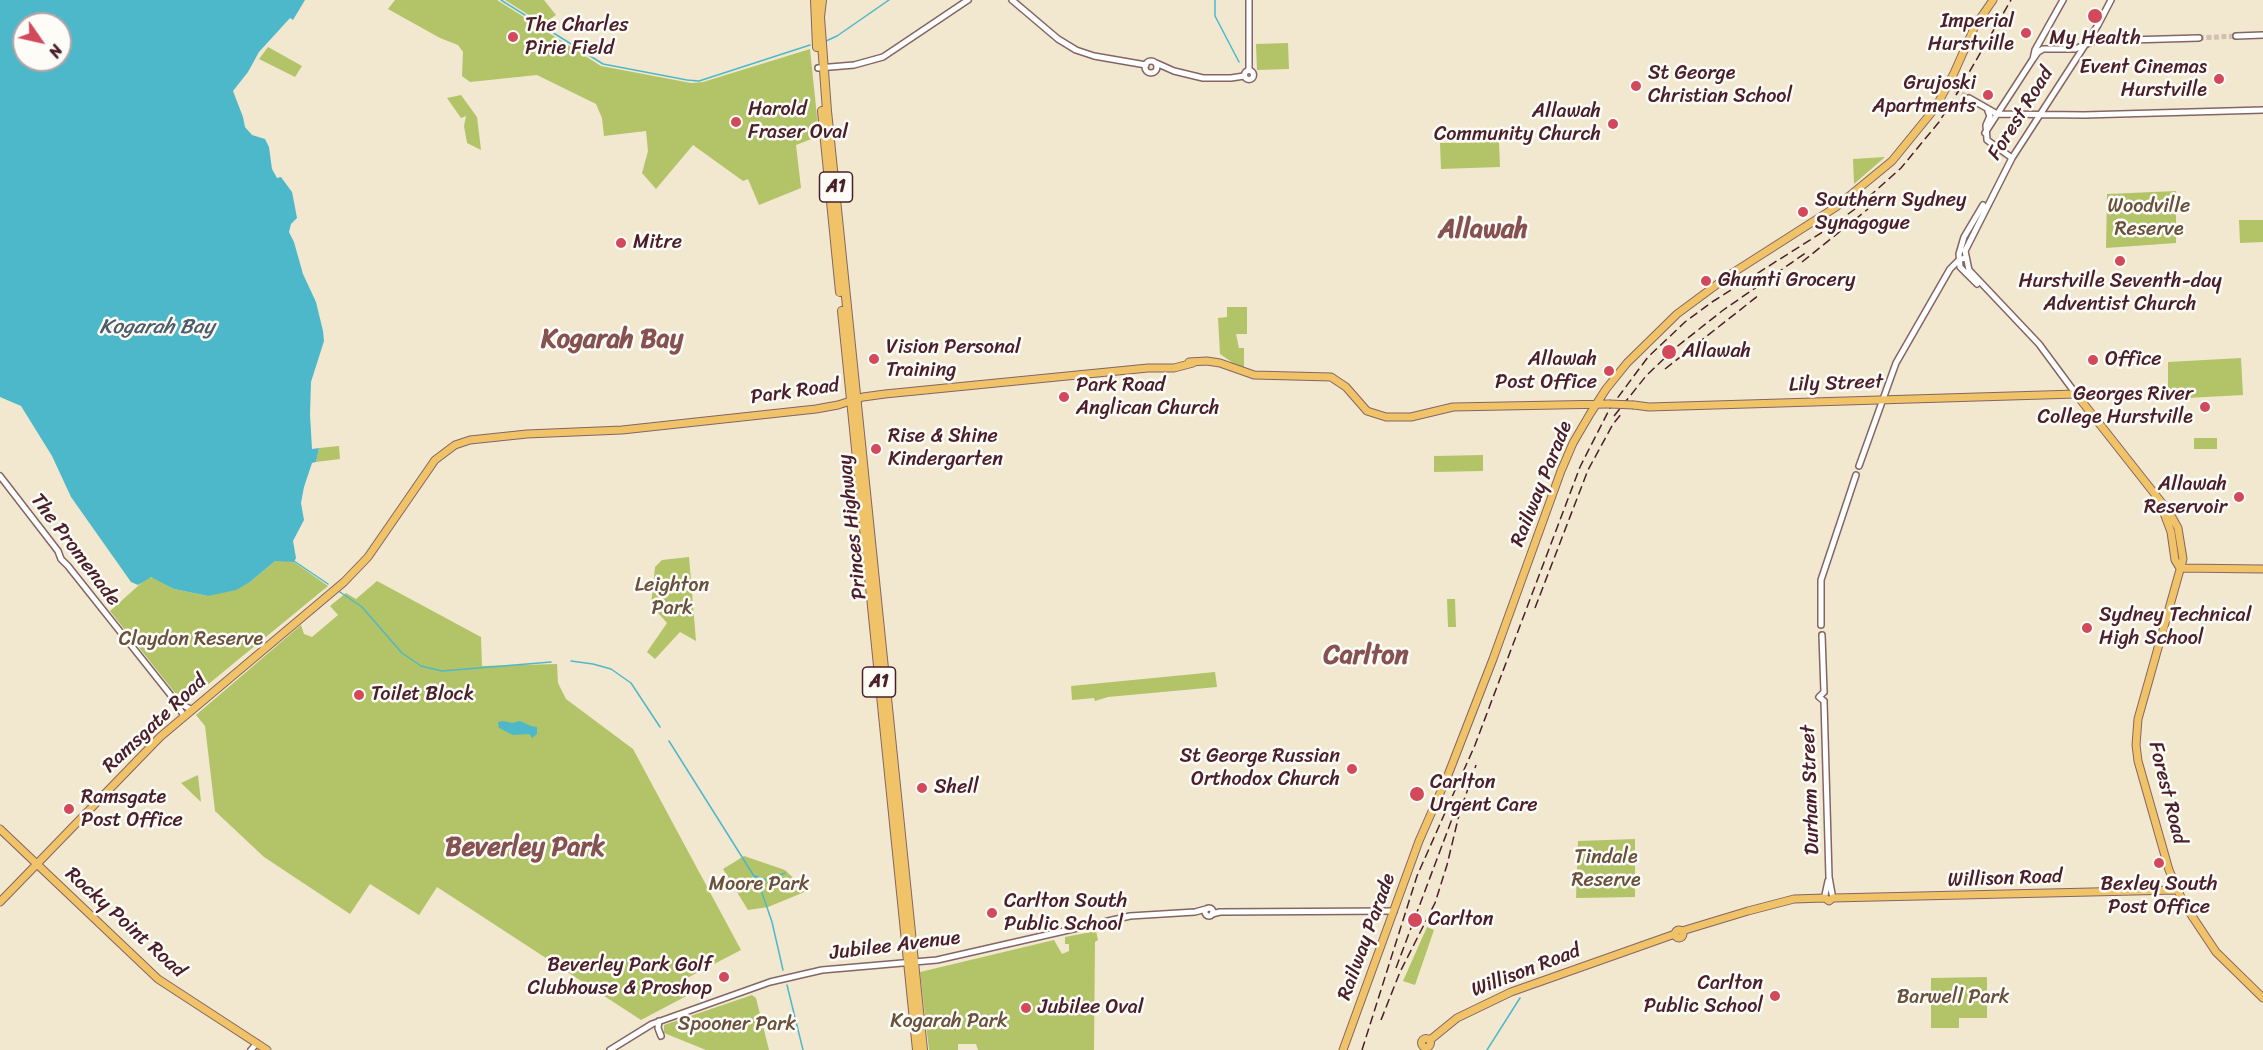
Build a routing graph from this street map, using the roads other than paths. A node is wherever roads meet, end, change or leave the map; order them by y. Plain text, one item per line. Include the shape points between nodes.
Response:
1 (815, 0) edge
2 (822, 0) edge
3 (968, 0) edge
4 (1012, 0) edge
5 (1249, 0) edge
6 (1993, 0) edge
7 (2063, 0) edge
8 (2111, 0) edge
9 (2263, 35) edge
10 (2236, 36) tunnel mouth
11 (2199, 38) tunnel mouth
12 (2085, 45) junction
13 (2032, 59) junction
14 (1156, 63) junction
15 (1146, 65) junction
16 (821, 68) junction
17 (1174, 71) junction
18 (1155, 72) junction
19 (1970, 98) tunnel mouth
20 (2007, 98) junction
21 (1984, 107) junction
22 (2263, 110) edge
23 (1997, 114) junction
24 (2012, 114) junction
25 (2039, 115) junction
26 (1985, 133) junction
27 (2002, 151) junction
28 (2012, 158) junction
29 (2006, 167) junction
30 (1963, 262) junction
31 (2076, 394) junction
32 (1883, 399) junction
33 (854, 400) junction
34 (1596, 404) junction
35 (1367, 411) joint
36 (448, 449) joint
37 (0, 476) edge
38 (2180, 568) junction
39 (2263, 569) edge
40 (173, 698) junction
41 (192, 710) junction
42 (184, 716) junction
43 (0, 829) edge
44 (37, 864) junction
45 (2177, 890) junction
46 (1829, 896) junction
47 (0, 902) edge
48 (1394, 911) junction
49 (911, 963) junction
50 (2263, 998) edge
51 (659, 1021) junction
52 (661, 1036) dead end
53 (257, 1043) junction
54 (1420, 1048) edge
55 (251, 1050) edge
56 (267, 1050) edge
57 (610, 1050) edge
58 (916, 1050) edge
59 (923, 1050) edge
60 (1343, 1050) edge

1 - 16 highway, Princes Highway / A1
2 - 16 highway, Princes Highway / A1
3 - 16 street via 883,57 862,64
4 - 15 street via 1076,50
5 - 17 street via 1252,78 1203,78
6 - 34 main road, Railway Parade via 1975,26 1951,88 1883,170 1836,207 1686,307 1637,352
7 - 13 street
8 - 12 street, Forest Road
9 - 10 street
11 - 12 street via 2099,41
12 - 13 street via 2043,49
12 - 25 street, Forest Road
13 - 20 street
14 - 15 street
14 - 17 street
14 - 18 street
15 - 18 street via 1149,72
16 - 33 highway, Princes Highway / A1
17 - 18 street
19 - 21 street
20 - 21 street via 1996,108
20 - 23 street
20 - 24 street via 2006,106
21 - 23 street
21 - 26 street via 1990,116
22 - 25 street
23 - 24 street
23 - 26 street
24 - 25 street
25 - 28 street, Forest Road
26 - 27 street via 1987,140
27 - 28 street
27 - 29 street
28 - 29 street, Forest Road
29 - 30 street, Forest Road via 1967,245
30 - 31 street, Forest Road via 2039,344
30 - 32 street via 1946,275 1894,368
31 - 32 main road, Lily Street
31 - 38 main road, Forest Road via 2169,512 2178,528 2183,559
32 - 34 main road, Lily Street, bridge
32 - 46 street, Durham Street via 1859,466 1862,471 1856,475 1821,580 1821,626 1817,630 1822,635 1824,692 1828,696 1824,701
33 - 35 main road, Park Road via 1212,362 1254,375 1331,377 1346,387
33 - 36 main road, Park Road via 818,409 622,430 494,437 462,442
33 - 49 highway, Princes Highway / A1
34 - 35 main road, Lily Street via 1453,407 1403,417
34 - 48 main road, Railway Parade via 1561,471 1493,659
36 - 41 main road, Ramsgate Road via 435,460 368,558
37 - 40 street, The Promenade
38 - 39 main road
38 - 45 main road, Forest Road via 2138,719 2136,745 2142,780
40 - 41 street, The Promenade
40 - 42 street, The Promenade
41 - 42 main road, Ramsgate Road
42 - 44 main road, Ramsgate Road
43 - 44 main road, Rocky Point Road
44 - 47 main road, Ramsgate Road
44 - 53 main road, Rocky Point Road via 158,979
45 - 46 main road, Willison Road
45 - 50 main road, Forest Road via 2216,952
46 - 54 main road, Willison Road via 1788,900 1679,932 1511,992 1464,1014 1430,1040 1424,1039
48 - 49 street, Jubilee Avenue via 1130,916 949,958
48 - 60 main road, Railway Parade
49 - 51 street, Jubilee Avenue via 812,972 758,985
49 - 58 highway, Princes Highway / A1
49 - 59 highway, Princes Highway / A1
51 - 52 street
51 - 57 street, Jubilee Avenue
53 - 55 street
53 - 56 main road, Rocky Point Road

